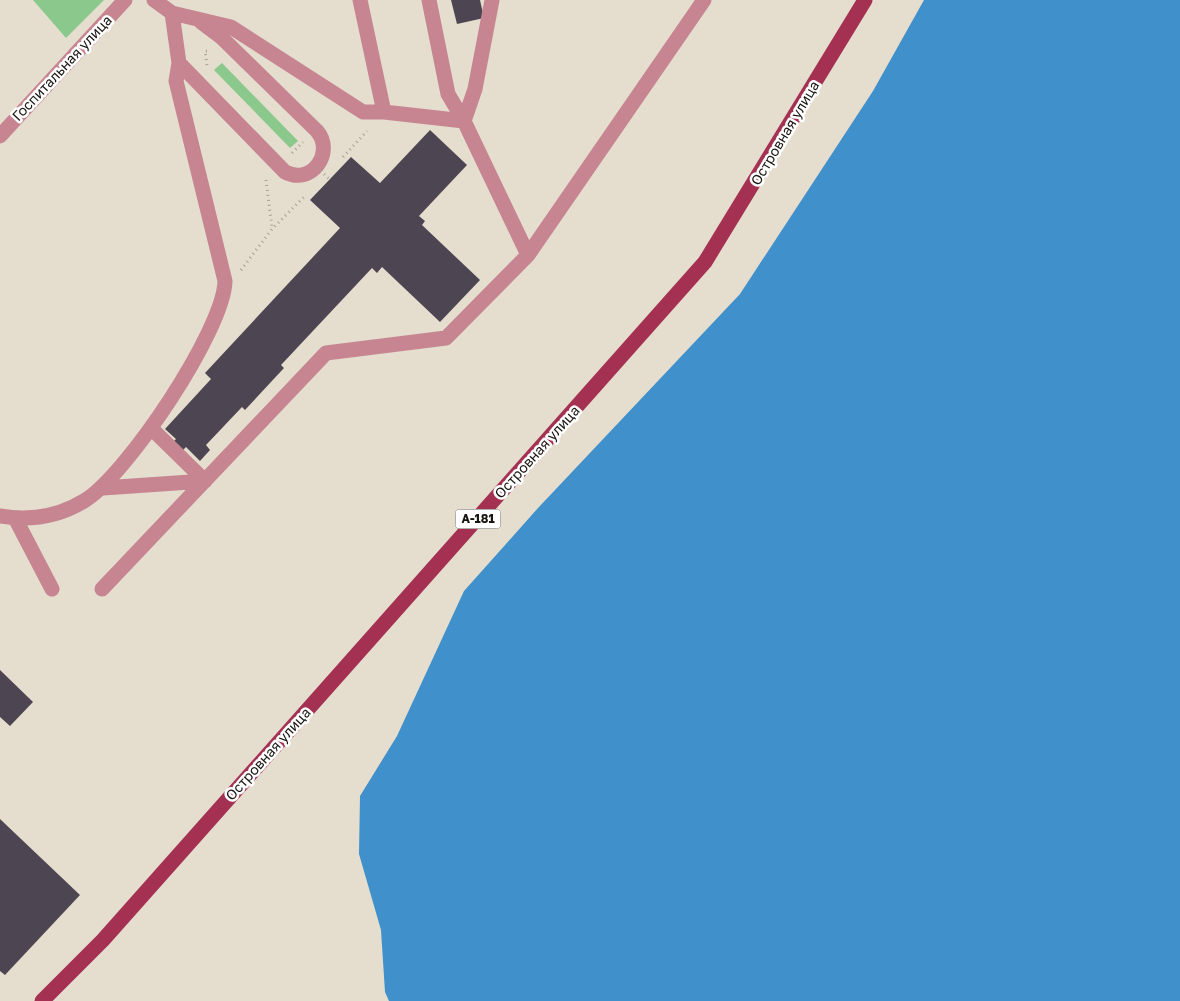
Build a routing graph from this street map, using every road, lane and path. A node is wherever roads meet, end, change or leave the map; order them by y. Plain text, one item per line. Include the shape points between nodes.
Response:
1 (125, 0) edge
2 (154, 0) edge
3 (360, 0) edge
4 (429, 0) edge
5 (492, 0) edge
6 (704, 0) edge
7 (865, 0) edge
8 (172, 13) junction
9 (197, 19) junction
10 (214, 32) junction
11 (178, 63) junction
12 (384, 112) junction
13 (464, 121) junction
14 (0, 136) edge
15 (297, 148) dead end
16 (301, 151) dead end
17 (343, 157) dead end
18 (316, 167) junction
19 (266, 178) dead end
20 (330, 179) dead end
21 (306, 195) dead end
22 (272, 229) junction
23 (528, 255) junction
24 (224, 292) junction
25 (151, 428) junction
26 (205, 481) junction
27 (103, 488) junction
28 (0, 516) edge
29 (15, 518) junction
30 (52, 589) dead end
31 (102, 589) dead end
32 (42, 1001) edge

1 - 14 street, Госпитальная улица
2 - 8 street
3 - 12 street
4 - 13 street via 448,94
5 - 13 street via 477,80
6 - 23 street
7 - 32 main road, Островная улица / А-181 via 705,262 103,940
8 - 9 street
8 - 11 street
9 - 10 street
9 - 12 street via 231,26 364,112
10 - 11 path via 205,51
10 - 18 street via 321,136 323,154
11 - 18 street via 285,172 305,174
11 - 24 street via 176,81
12 - 13 street
12 - 17 path
13 - 23 street
15 - 16 path
18 - 20 path, bridge
19 - 22 path
21 - 22 path
22 - 24 path
23 - 26 street via 446,338 326,353
24 - 25 street via 219,311 202,346
25 - 26 street
25 - 27 street
26 - 27 street
26 - 31 street
27 - 29 street via 70,509 35,519
28 - 29 street
29 - 30 street

